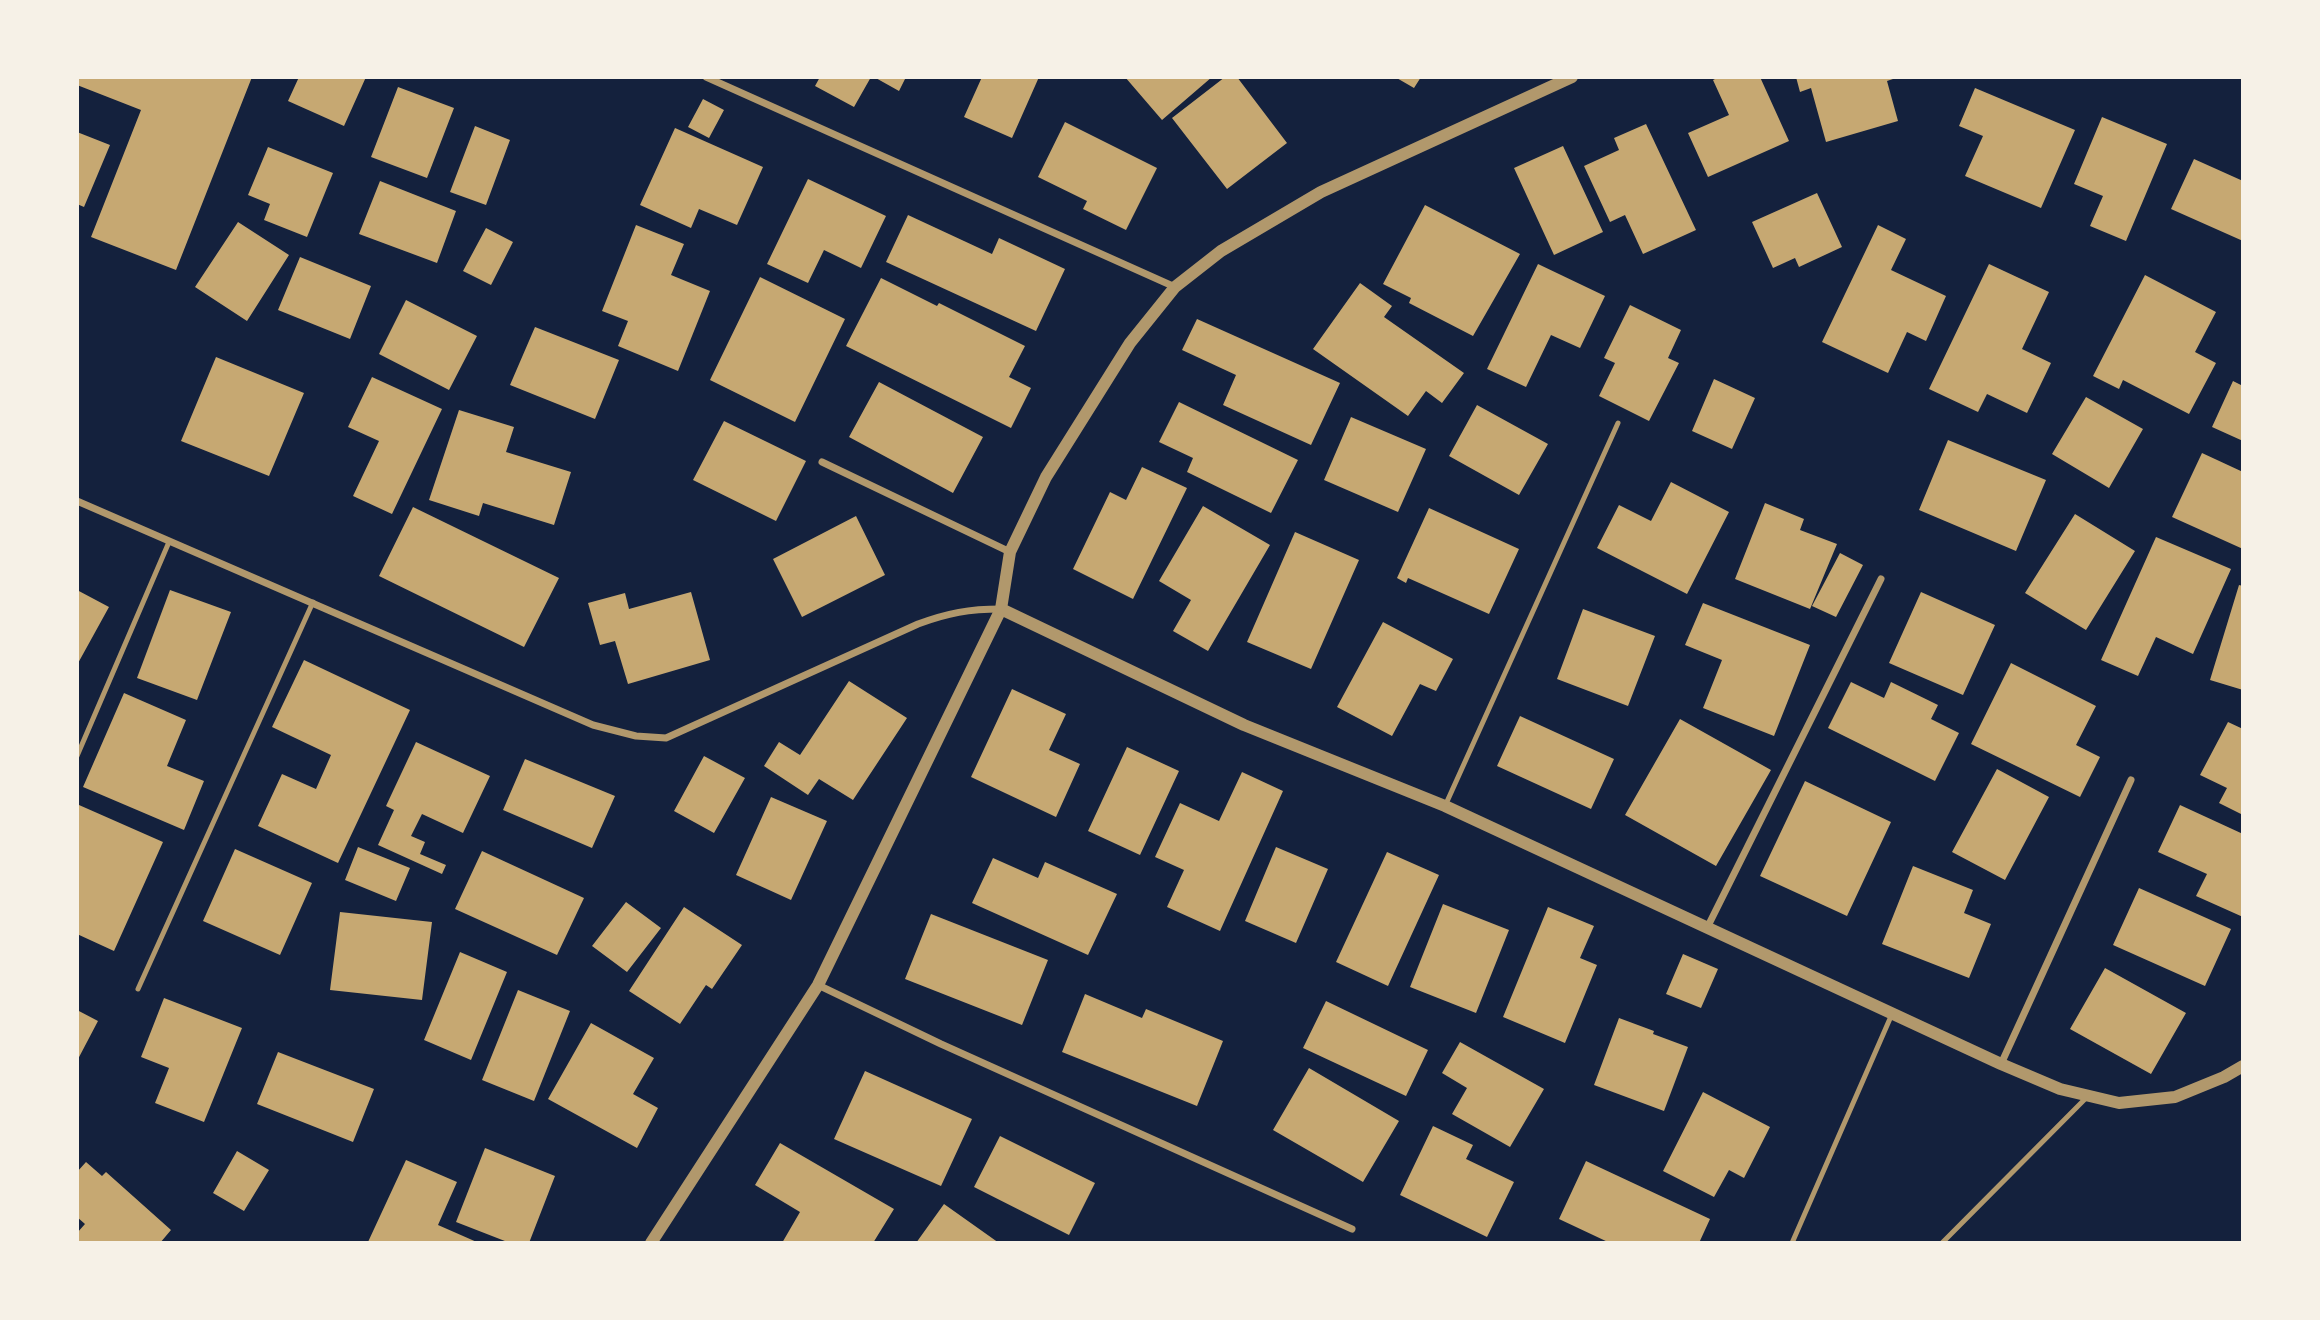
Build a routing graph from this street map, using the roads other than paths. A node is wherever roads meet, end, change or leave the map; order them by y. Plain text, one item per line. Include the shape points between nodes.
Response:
1 (706, 77) edge
2 (1572, 77) edge
3 (1175, 287) junction
4 (1618, 423) dead end
5 (822, 462) dead end
6 (77, 501) edge
7 (169, 542) junction
8 (1010, 552) junction
9 (1881, 579) dead end
10 (313, 602) junction
11 (1001, 610) junction
12 (77, 756) edge
13 (2131, 780) dead end
14 (1445, 806) junction
15 (1707, 928) junction
16 (818, 985) junction
17 (138, 989) dead end
18 (1892, 1014) junction
19 (2001, 1064) junction
20 (2243, 1066) edge
21 (2089, 1096) junction
22 (1352, 1229) dead end
23 (651, 1243) edge
24 (1792, 1243) edge
25 (1942, 1243) edge

1 - 3 street
2 - 3 street via 1321,192 1221,251
3 - 8 street via 1129,343 1092,401 1046,477
4 - 14 lane
5 - 8 street
6 - 7 street
7 - 10 street
7 - 12 lane
8 - 11 street
9 - 15 street
10 - 11 street via 593,725 666,738 949,612
10 - 17 lane
11 - 14 street via 1244,725
11 - 16 street
13 - 19 street
14 - 15 street
15 - 18 street
16 - 22 street
16 - 23 street
18 - 19 street
18 - 24 lane
19 - 21 street
20 - 21 street via 2175,1097 2119,1102
21 - 25 lane

